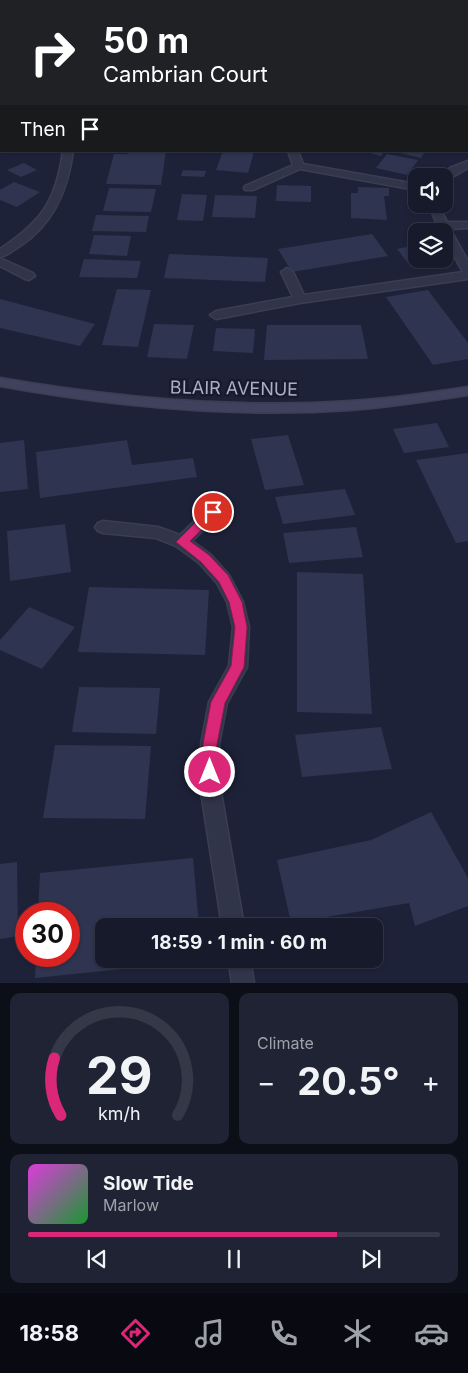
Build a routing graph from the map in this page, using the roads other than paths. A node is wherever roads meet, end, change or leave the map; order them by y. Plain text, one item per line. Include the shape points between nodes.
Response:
1 (68, 152) edge
2 (293, 152) edge
3 (468, 164) edge
4 (299, 166) junction
5 (453, 171) edge
6 (408, 186) edge
7 (249, 188) dead end
8 (468, 225) edge
9 (453, 226) edge
10 (453, 244) edge
11 (0, 254) edge
12 (0, 262) edge
13 (287, 272) dead end
14 (468, 272) edge
15 (29, 276) dead end
16 (468, 276) edge
17 (300, 299) junction
18 (216, 315) dead end
19 (0, 382) edge
20 (468, 391) edge
21 (213, 512) dead end
22 (103, 527) dead end
23 (182, 542) junction
24 (232, 918) edge
25 (240, 968) edge
26 (243, 983) edge

1 - 11 street via 65,173 47,216 32,232
2 - 4 street
3 - 5 street
4 - 6 street
4 - 7 street
8 - 9 street
10 - 14 street
12 - 15 street
13 - 17 street
16 - 17 street
17 - 18 street
19 - 20 street, BLAIR AVENUE via 50,392 156,404 284,409 355,406
21 - 23 street
22 - 23 street via 158,533
23 - 24 street via 224,579 235,602 241,627 238,667 218,702 210,744 210,786
25 - 26 street

